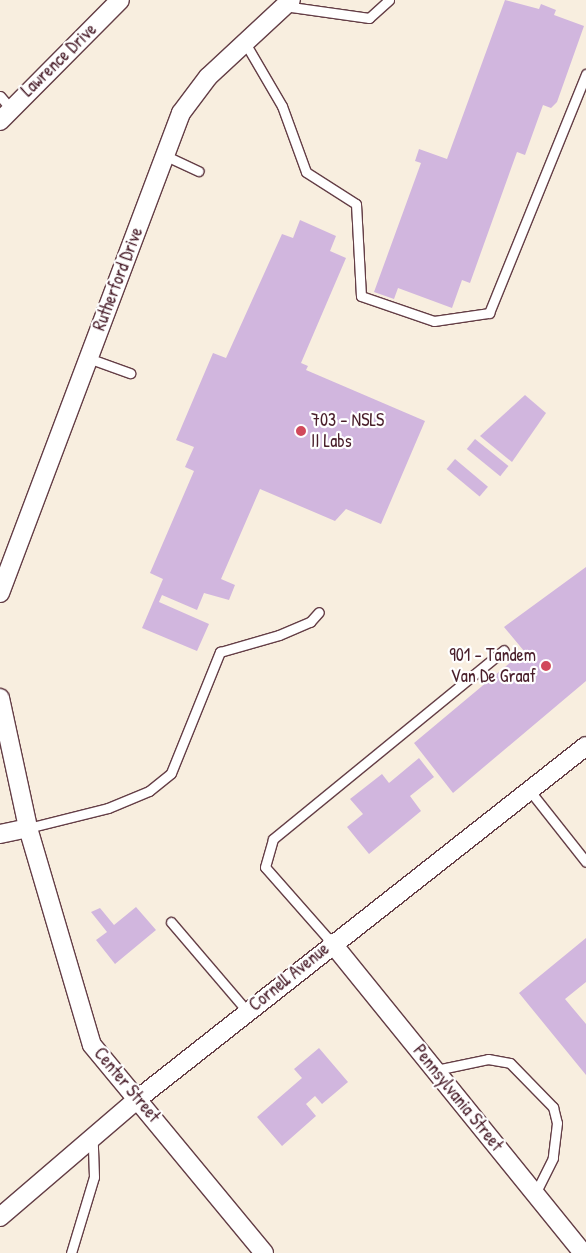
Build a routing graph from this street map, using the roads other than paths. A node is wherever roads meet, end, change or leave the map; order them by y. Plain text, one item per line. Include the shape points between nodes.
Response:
1 (120, 0) edge
2 (389, 0) edge
3 (288, 3) edge
4 (244, 40) junction
5 (586, 74) edge
6 (4, 108) edge
7 (164, 155) junction
8 (199, 171) dead end
9 (88, 358) junction
10 (130, 373) dead end
11 (0, 593) edge
12 (319, 612) dead end
13 (504, 650) dead end
14 (0, 698) edge
15 (586, 746) edge
16 (530, 791) junction
17 (28, 828) junction
18 (0, 834) edge
19 (586, 862) edge
20 (170, 922) dead end
21 (332, 943) junction
22 (247, 1011) junction
23 (436, 1070) junction
24 (139, 1098) junction
25 (92, 1142) junction
26 (535, 1194) junction
27 (0, 1217) edge
28 (71, 1253) edge
29 (264, 1253) edge
30 (584, 1253) edge

1 - 6 street, Lawrence Drive
2 - 3 lane via 369,18
3 - 4 street, Rutherford Drive
4 - 5 lane via 282,106 306,172 356,204 362,296 434,321 488,313
4 - 7 street, Rutherford Drive via 181,113
7 - 8 lane
7 - 9 street, Rutherford Drive
9 - 10 lane
9 - 11 street, Rutherford Drive
12 - 17 lane via 310,622 279,635 220,652 171,773 149,791 108,808
13 - 21 lane via 273,839 265,866
14 - 17 street
15 - 16 street, Cornell Avenue
16 - 19 lane
16 - 21 street, Cornell Avenue
17 - 18 street
17 - 24 street, Center Street via 92,1045
20 - 22 lane
21 - 22 street, Cornell Avenue
21 - 23 street, Pennsylvania Street
22 - 24 street, Cornell Avenue
23 - 26 street, Pennsylvania Street
23 - 26 lane via 488,1059 510,1064 554,1107 557,1123 553,1158
24 - 25 street, Cornell Avenue
24 - 29 street, Center Street
25 - 27 street, Cornell Avenue
25 - 28 lane via 94,1177
26 - 30 street, Pennsylvania Street

